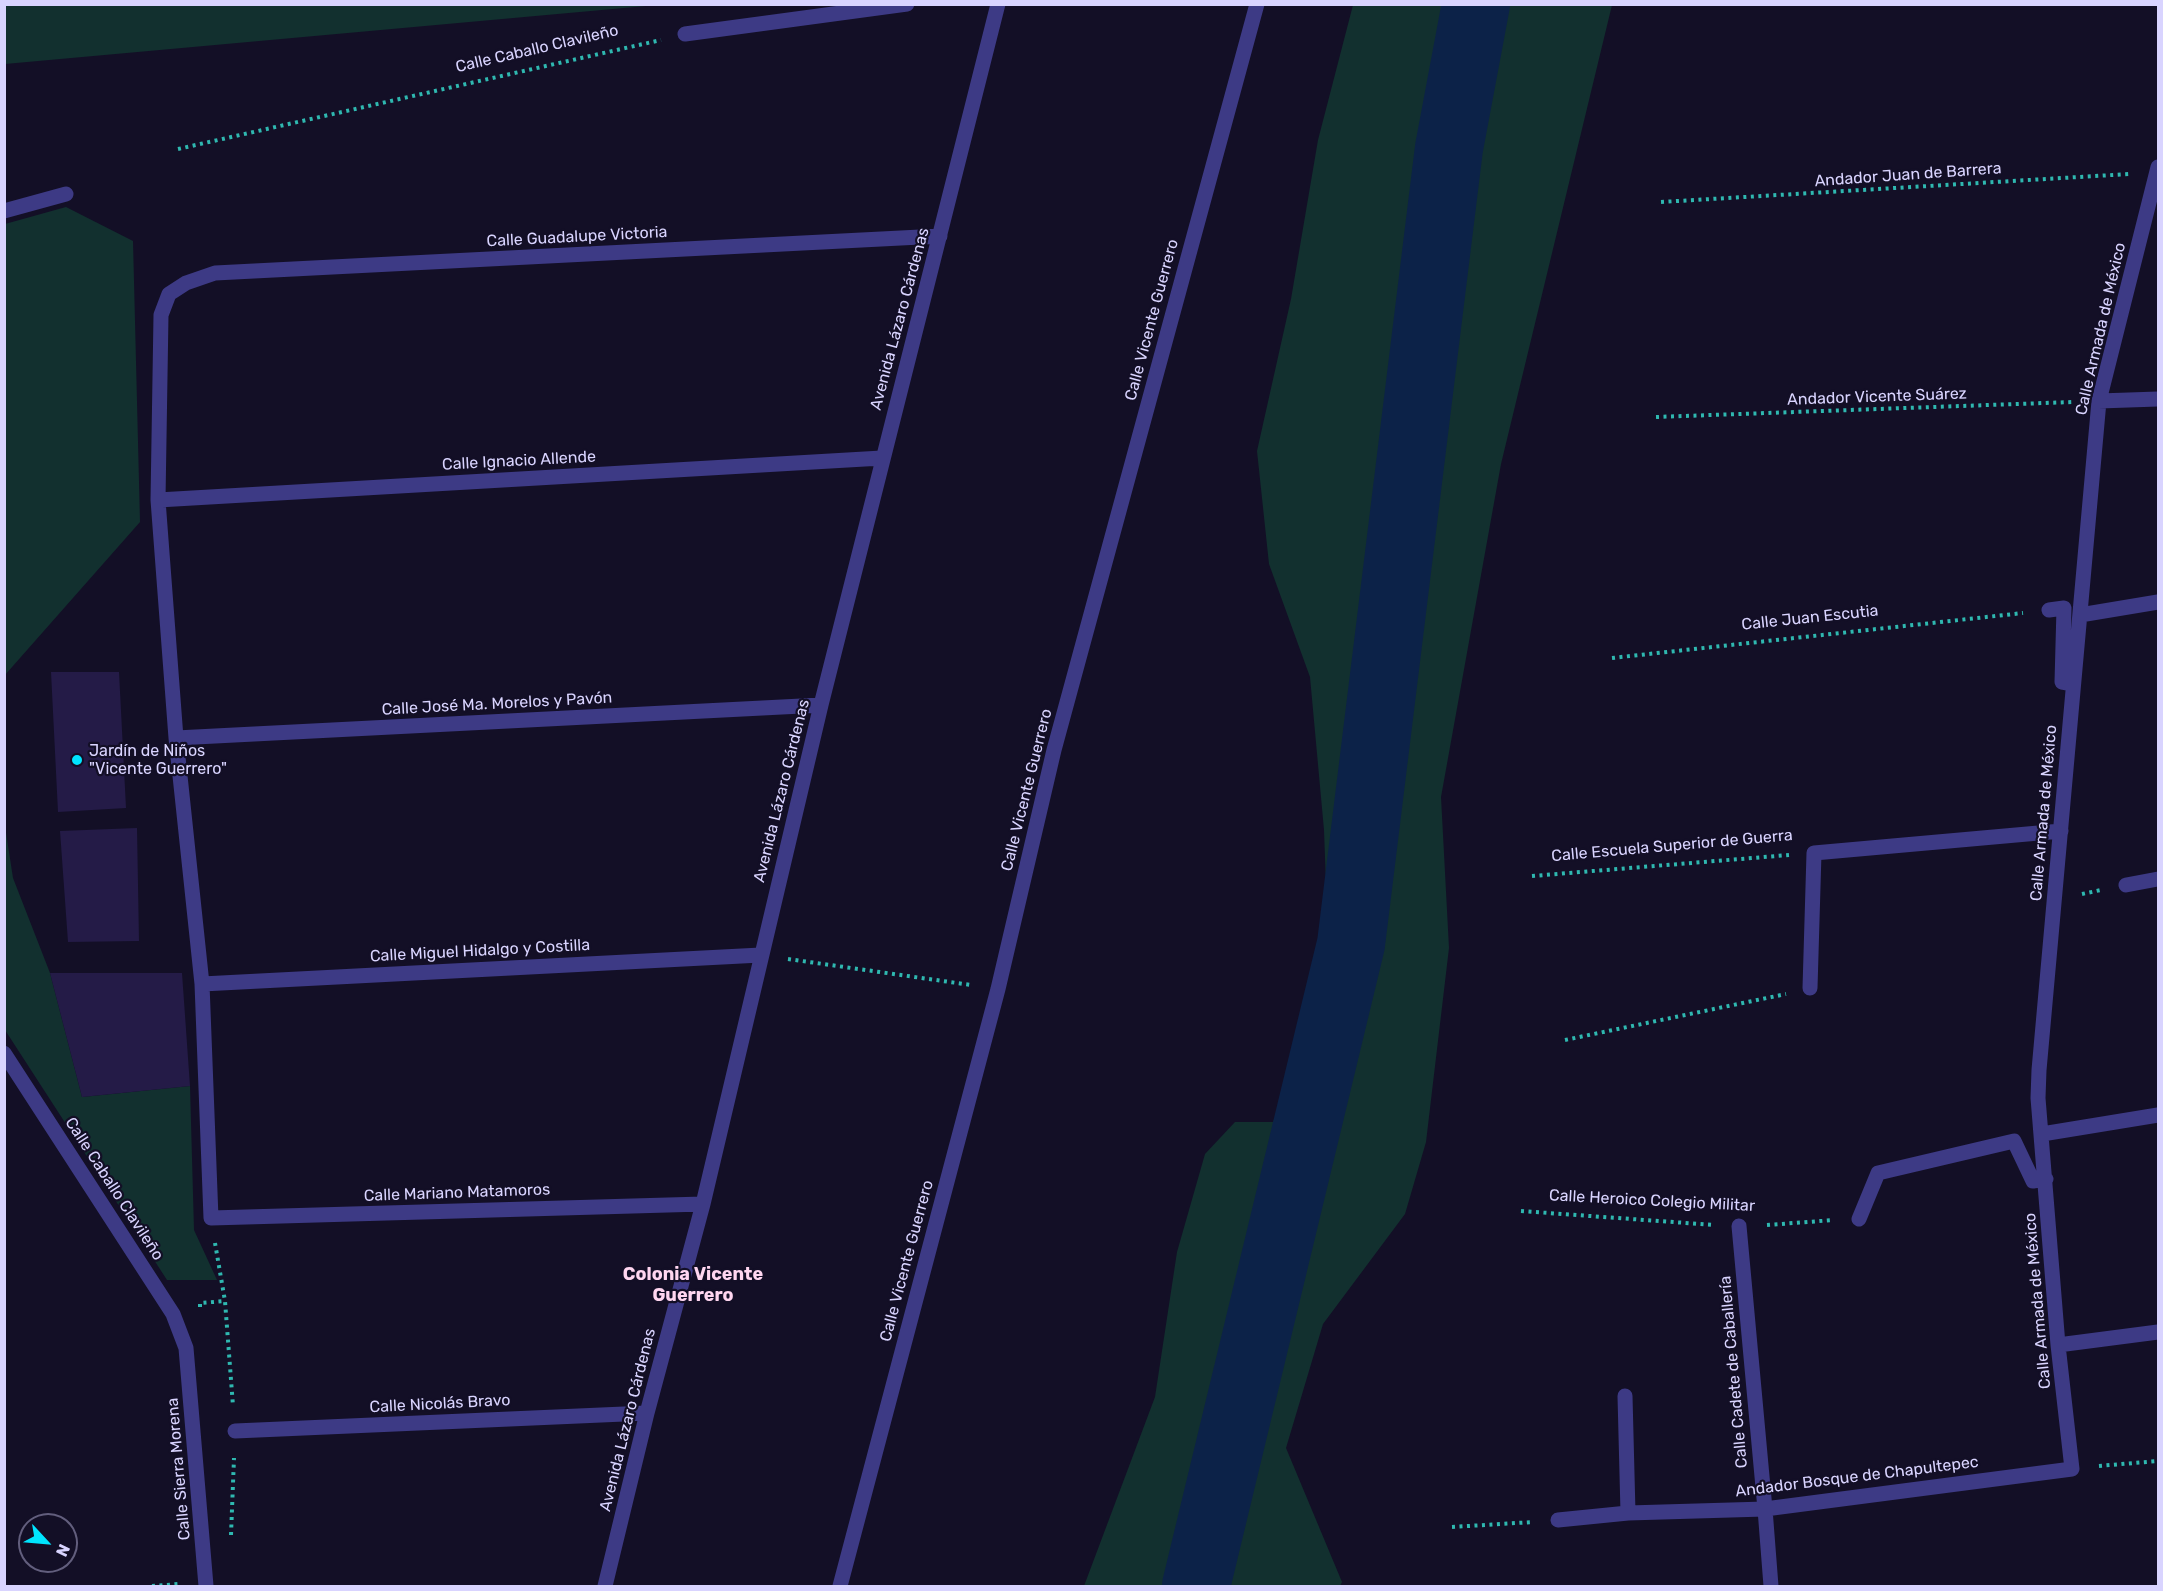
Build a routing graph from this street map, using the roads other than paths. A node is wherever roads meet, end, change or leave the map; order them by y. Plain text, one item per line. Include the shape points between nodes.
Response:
1 (907, 4) edge
2 (998, 4) edge
3 (1257, 4) edge
4 (685, 34) road end
5 (2158, 170) edge
6 (66, 194) dead end
7 (4, 211) edge
8 (940, 236) junction
9 (2158, 399) edge
10 (2099, 401) junction
11 (882, 458) junction
12 (158, 500) junction
13 (2158, 602) edge
14 (2049, 610) dead end
15 (2080, 615) junction
16 (2073, 684) junction
17 (821, 705) junction
18 (176, 738) junction
19 (2061, 831) junction
20 (2158, 879) edge
21 (2126, 885) road end
22 (761, 955) junction
23 (202, 984) junction
24 (1810, 988) road end
25 (4, 1053) edge
26 (2158, 1115) edge
27 (2042, 1134) junction
28 (2046, 1179) junction
29 (703, 1204) junction
30 (211, 1218) joint
31 (1859, 1219) road end
32 (1739, 1226) road end
33 (2158, 1332) edge
34 (2058, 1345) junction
35 (186, 1348) joint
36 (1625, 1396) dead end
37 (647, 1413) junction
38 (235, 1431) road end
39 (2072, 1469) joint
40 (1765, 1509) junction
41 (1628, 1513) junction
42 (1558, 1520) road end
43 (207, 1587) edge
44 (605, 1587) edge
45 (840, 1587) edge
46 (1771, 1587) edge

1 - 4 street
2 - 8 street, Avenida Lázaro Cárdenas
3 - 45 street, Calle Vicente Guerrero via 1054,750 998,989
5 - 10 street, Calle Armada de México
6 - 7 street
8 - 11 street, Avenida Lázaro Cárdenas
8 - 12 street, Calle Guadalupe Victoria via 215,273 186,282 169,294 161,315
9 - 10 street
10 - 15 street, Calle Armada de México
11 - 12 street, Calle Ignacio Allende
11 - 17 street, Avenida Lázaro Cárdenas
12 - 18 street, Calle Guadalupe Victoria
13 - 15 street
14 - 16 street via 2064,608 2062,682
15 - 16 street, Calle Armada de México
16 - 19 street, Calle Armada de México
17 - 18 street, Calle José Ma. Morelos y Pavón
17 - 22 street, Avenida Lázaro Cárdenas
18 - 23 street, Calle Guadalupe Victoria
19 - 24 street, Calle Escuela Superior de Guerra via 1814,853
19 - 27 street, Calle Armada de México via 2038,1070
20 - 21 street
22 - 23 street, Calle Miguel Hidalgo y Costilla
22 - 29 street, Avenida Lázaro Cárdenas
23 - 30 street, Calle Guadalupe Victoria
25 - 35 street, Calle Caballo Clavileño via 173,1314
26 - 27 street
27 - 28 street, Calle Armada de México
28 - 31 street via 2033,1180 2014,1141 1878,1173
28 - 34 street, Calle Armada de México
29 - 30 street, Calle Mariano Matamoros
29 - 37 street, Avenida Lázaro Cárdenas
32 - 40 street, Calle Cadete de Caballería
33 - 34 street
34 - 39 street, Calle Armada de México
35 - 43 street, Calle Sierra Morena
36 - 41 street
37 - 38 street, Calle Nicolás Bravo
37 - 44 street, Avenida Lázaro Cárdenas
39 - 40 street, Andador Bosque de Chapultepec
40 - 41 street, Andador Bosque de Chapultepec
40 - 46 street, Calle Cadete de Caballería
41 - 42 street, Andador Bosque de Chapultepec

